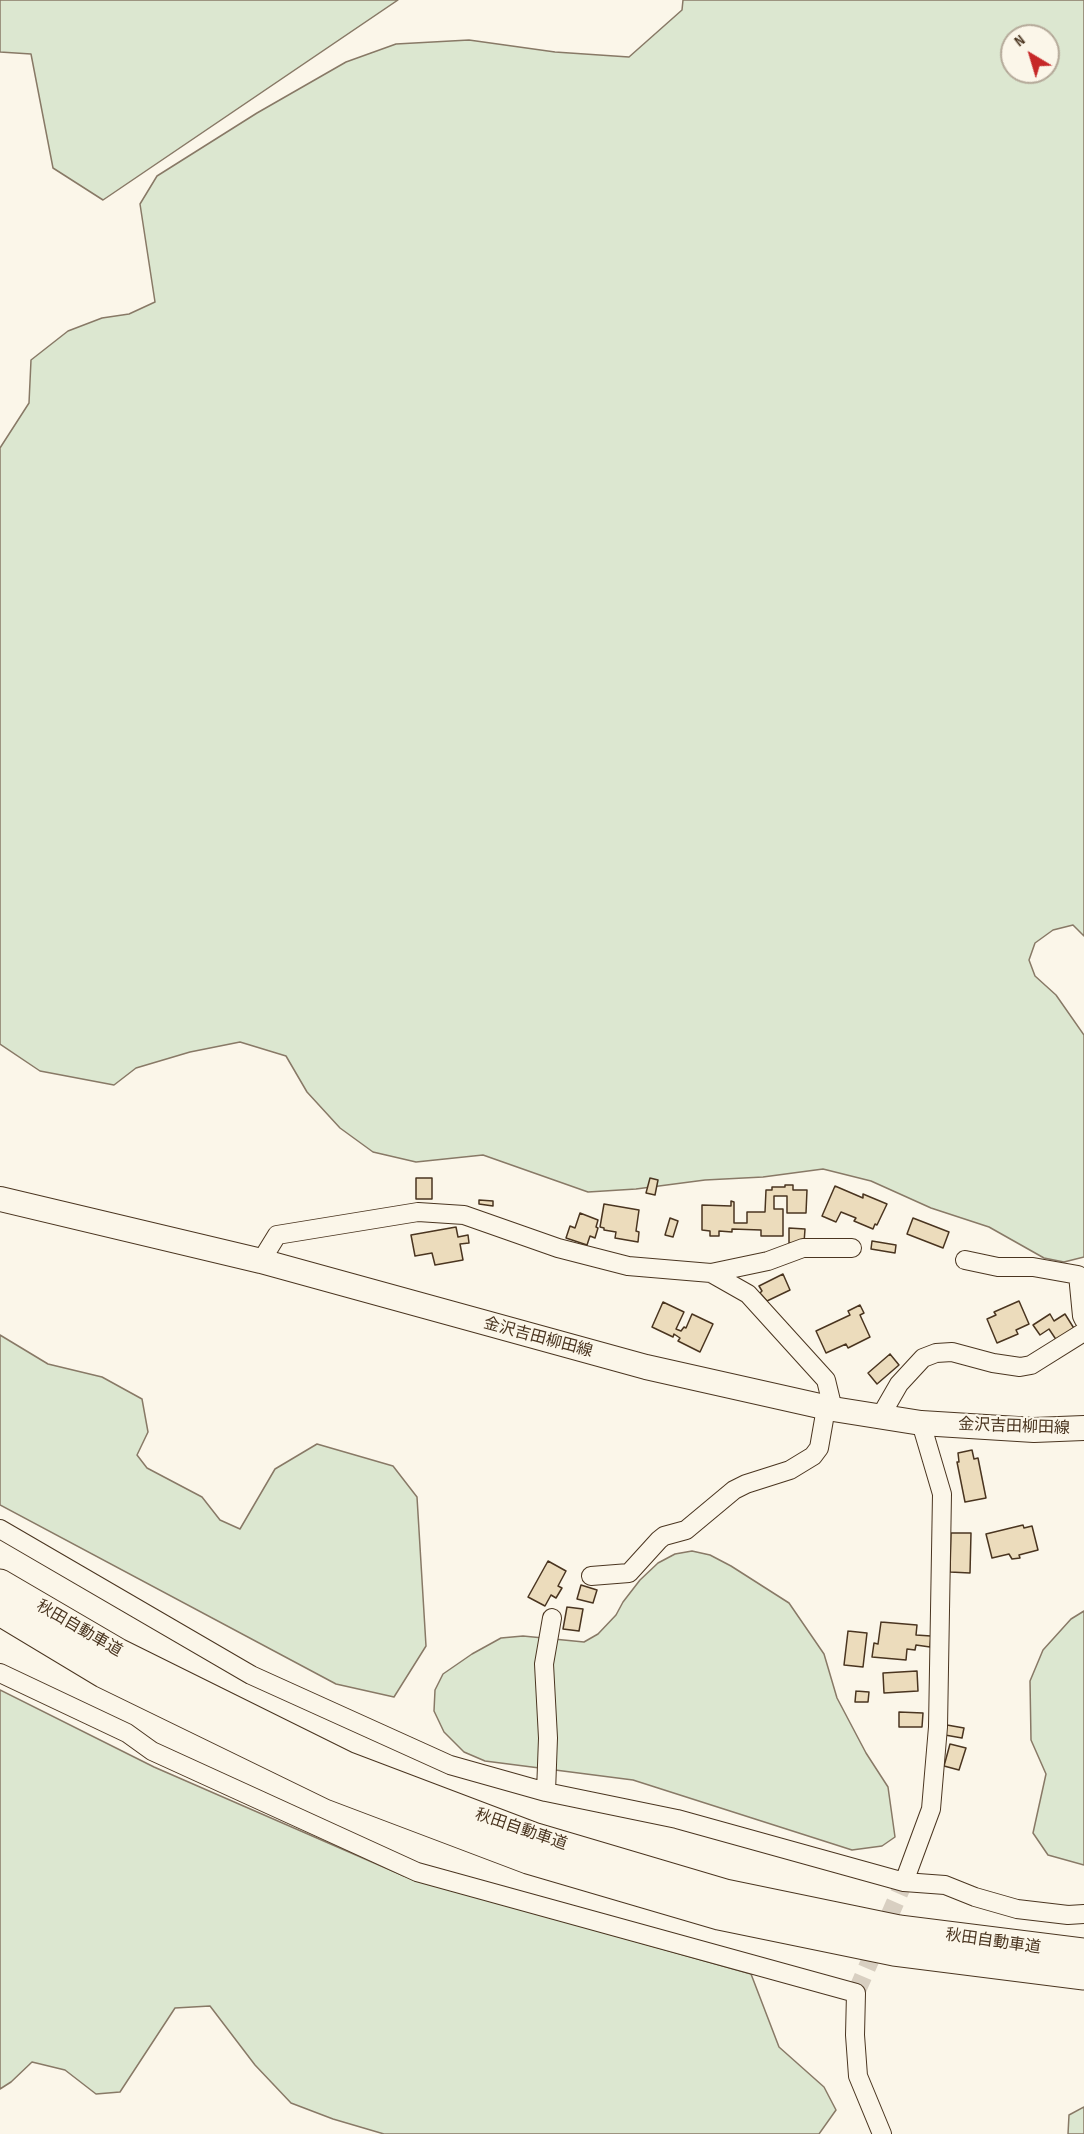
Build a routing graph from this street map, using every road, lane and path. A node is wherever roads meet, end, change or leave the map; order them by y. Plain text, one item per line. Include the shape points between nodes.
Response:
1 (0, 1199) edge
2 (852, 1248) dead end
3 (965, 1260) dead end
4 (261, 1261) junction
5 (711, 1272) junction
6 (1084, 1320) edge
7 (1084, 1332) edge
8 (830, 1408) junction
9 (880, 1417) junction
10 (921, 1423) junction
11 (1084, 1428) edge
12 (0, 1529) edge
13 (591, 1576) dead end
14 (0, 1583) edge
15 (0, 1612) edge
16 (552, 1618) dead end
17 (0, 1673) edge
18 (546, 1792) junction
19 (904, 1882) junction
20 (1084, 1914) edge
21 (1084, 1952) edge
22 (1084, 1976) edge
23 (882, 2134) edge

1 - 4 main road, 金沢吉田柳田線
2 - 5 street via 803,1248 768,1261
3 - 6 street via 1078,1275
4 - 5 street via 277,1235 418,1212 464,1215 558,1248 628,1266
4 - 8 main road, 金沢吉田柳田線 via 646,1367
5 - 8 street via 748,1294 826,1380
7 - 9 street via 1031,1365 1020,1367 952,1352 923,1358 899,1384
8 - 9 main road, 金沢吉田柳田線
8 - 13 street via 813,1456 790,1470 734,1490 686,1530 664,1536 629,1573
9 - 10 main road, 金沢吉田柳田線
10 - 11 main road, 金沢吉田柳田線 via 1034,1430
10 - 19 street via 942,1494 938,1726 930,1809
12 - 18 street via 251,1675 450,1766
14 - 21 highway, 秋田自動車道 via 118,1652 346,1765 536,1837 725,1893 899,1929
15 - 22 highway, 秋田自動車道 via 103,1674 335,1787 528,1860 719,1916 894,1952
16 - 18 street via 544,1664
17 - 23 street via 127,1733 152,1751 417,1872 856,1993 858,2076
18 - 19 street via 677,1820
19 - 20 street via 945,1885 1017,1909

